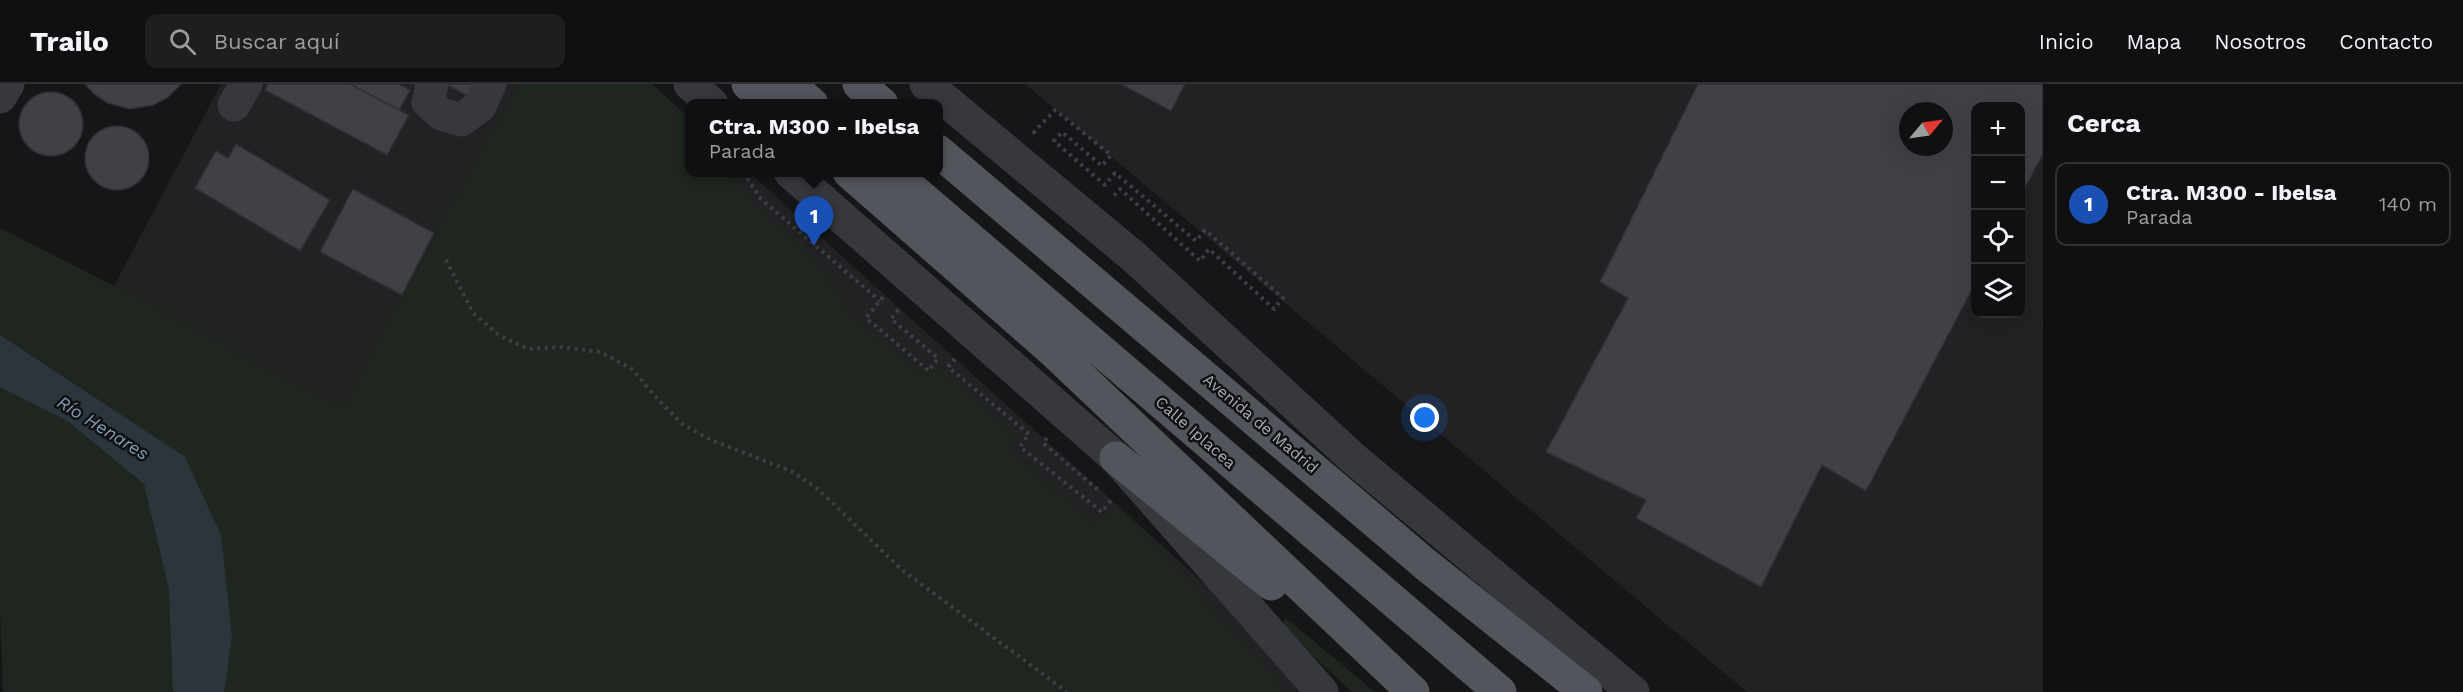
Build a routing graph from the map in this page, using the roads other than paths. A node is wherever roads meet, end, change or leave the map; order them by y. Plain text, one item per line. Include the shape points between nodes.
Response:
1 (8, 84) edge
2 (432, 84) edge
3 (490, 84) edge
4 (690, 84) edge
5 (748, 84) edge
6 (789, 84) edge
7 (859, 84) edge
8 (926, 84) edge
9 (0, 97) edge
10 (706, 99) edge
11 (764, 99) edge
12 (806, 99) edge
13 (876, 99) edge
14 (943, 154) edge
15 (796, 177) edge
16 (855, 177) edge
17 (898, 177) edge
18 (1116, 458) junction
19 (1425, 564) junction
20 (1412, 691) edge
21 (1322, 692) edge
22 (1500, 692) edge
23 (1570, 692) edge
24 (1586, 692) edge
25 (1633, 692) edge

1 - 9 lane
2 - 3 lane via 428,102 441,114 461,120 480,106
4 - 10 lane
5 - 11 main road
6 - 12 main road
7 - 13 main road
8 - 25 lane via 1134,256 1354,459
14 - 19 main road, Avenida de Madrid
15 - 18 lane
16 - 20 main road via 1052,350
17 - 22 main road, Calle Iplacea
18 - 20 main road via 1296,605
18 - 21 lane
19 - 23 main road
19 - 24 main road, Avenida de Madrid

